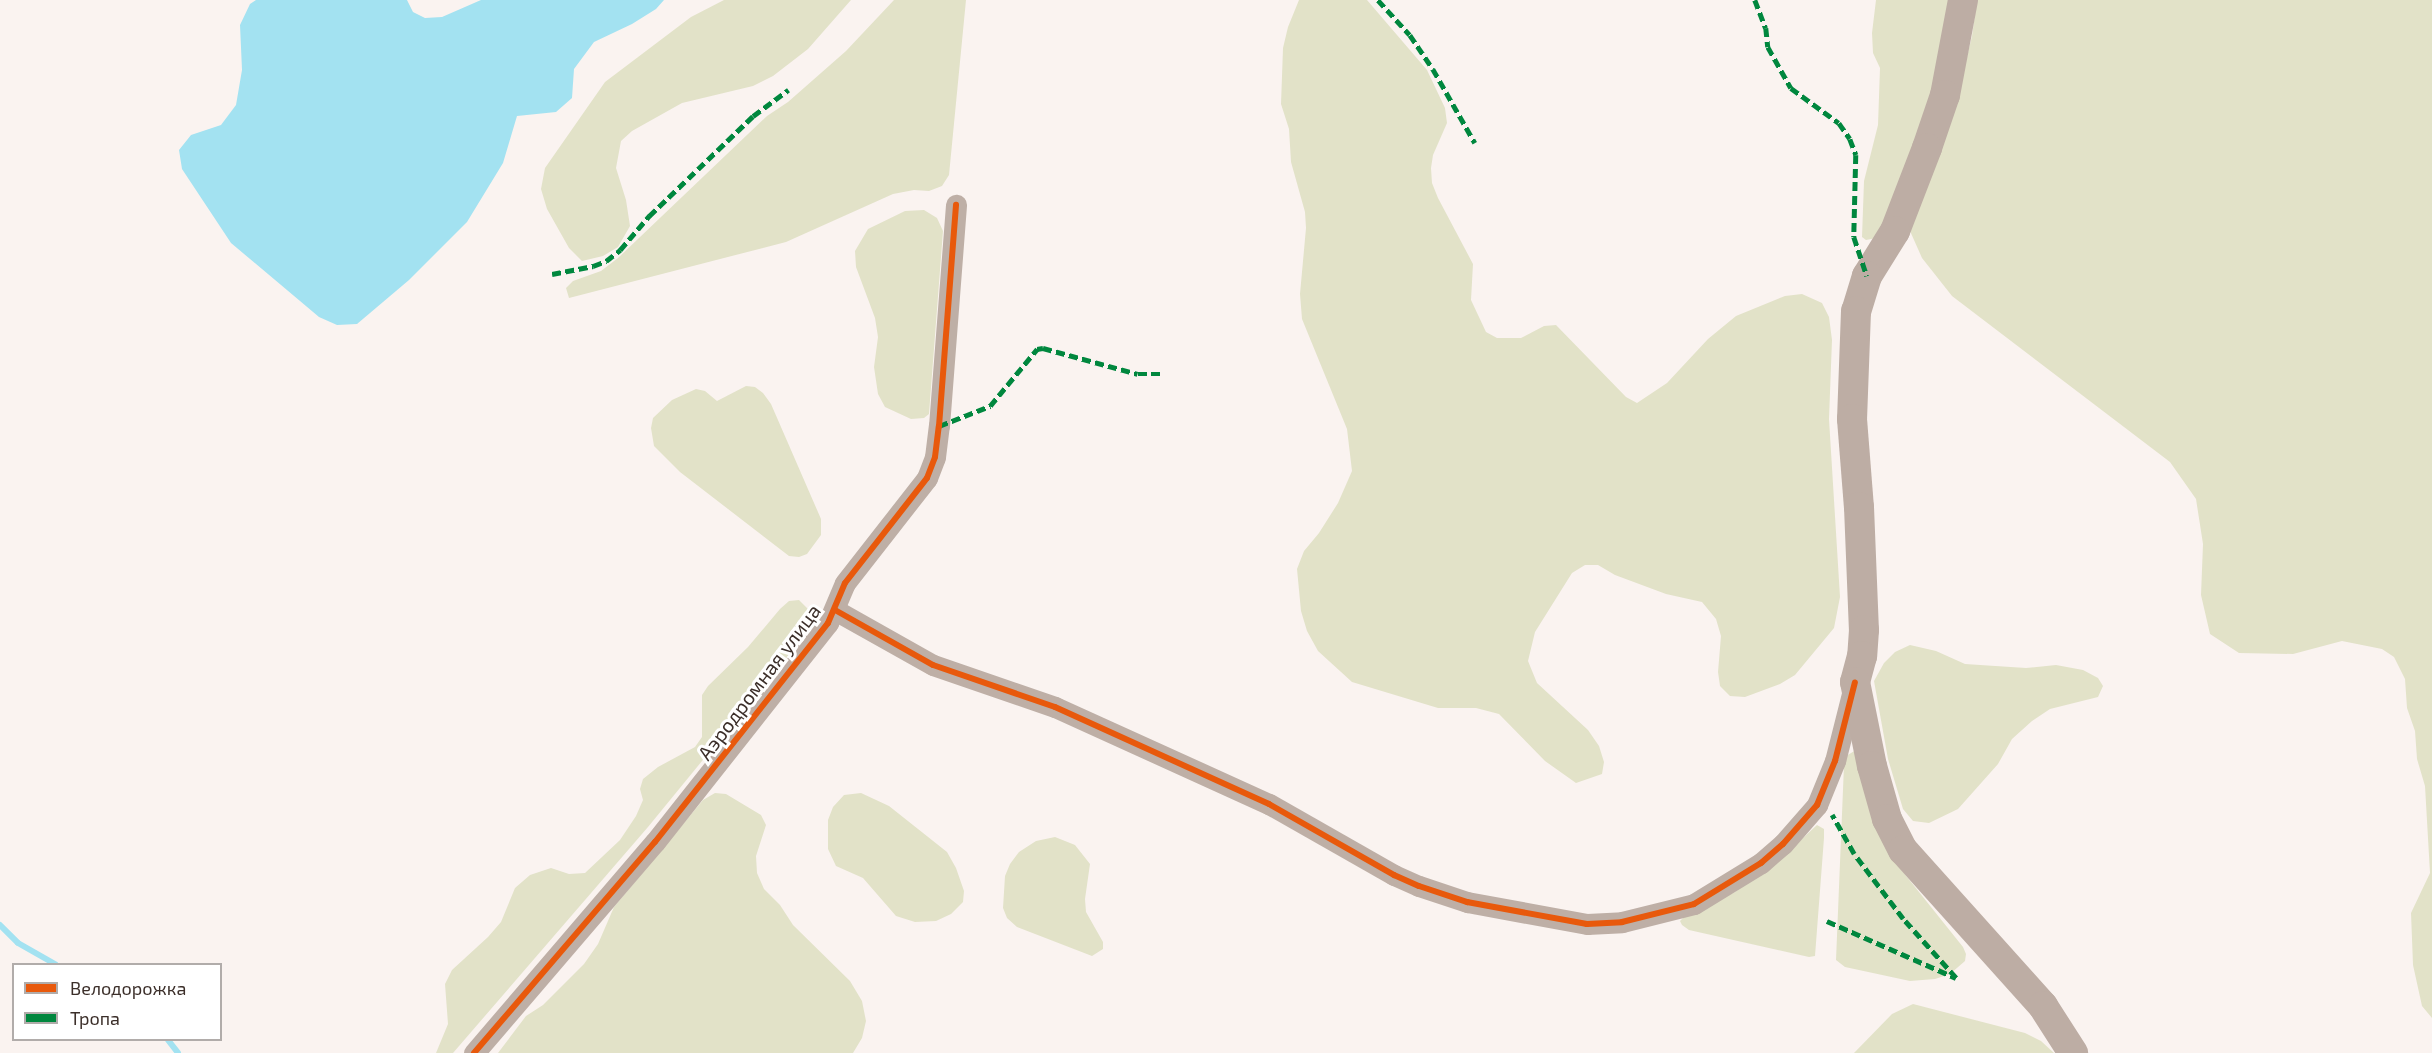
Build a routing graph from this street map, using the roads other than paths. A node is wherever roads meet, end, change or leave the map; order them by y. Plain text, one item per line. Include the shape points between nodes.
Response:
1 (1963, 0) edge
2 (956, 205) dead end
3 (835, 610) junction
4 (1855, 681) junction
5 (474, 1053) edge
6 (2073, 1053) edge

1 - 4 main road via 1945,95 1927,148 1895,231 1867,276 1856,311 1852,419 1864,630
2 - 3 street, Аэродромная улица via 935,457 917,494 845,583
3 - 4 street via 933,666 1073,714 1269,804 1419,886 1467,902 1587,924 1623,922 1694,904 1761,863 1783,844 1817,805 1835,761
3 - 5 street, Аэродромная улица via 655,842
4 - 6 main road via 1887,819 1903,850 2043,1006

